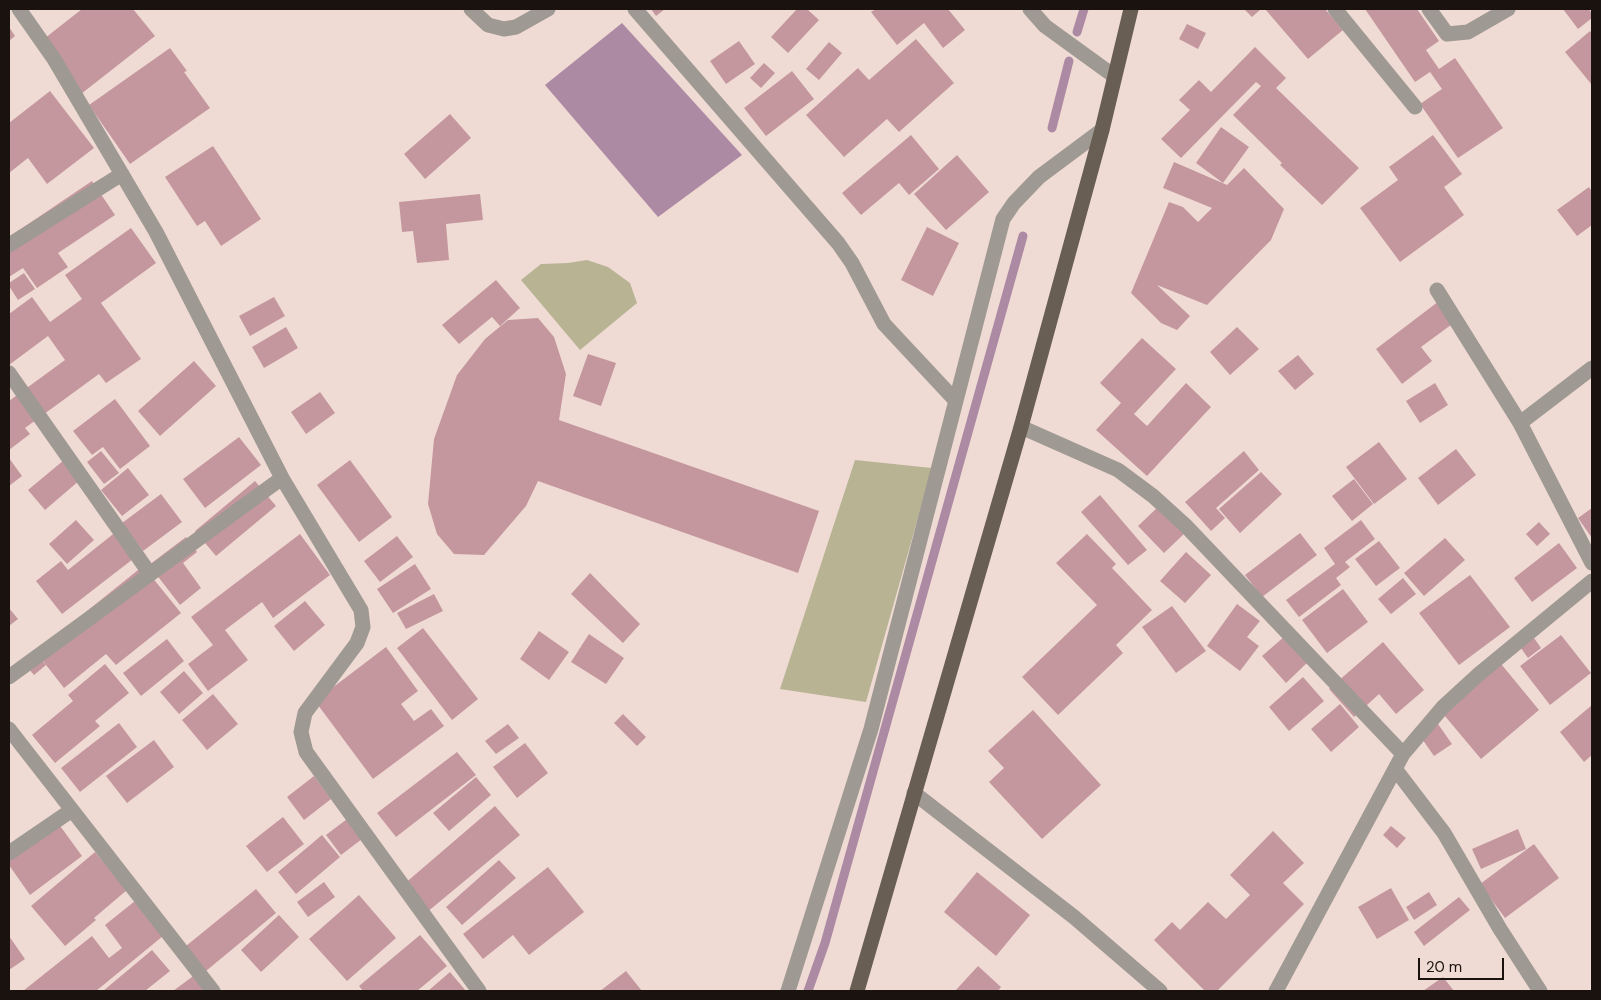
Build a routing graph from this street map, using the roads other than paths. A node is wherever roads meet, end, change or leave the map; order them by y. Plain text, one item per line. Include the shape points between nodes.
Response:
1 (20, 9) edge
2 (471, 9) edge
3 (548, 9) edge
4 (635, 9) edge
5 (1030, 9) edge
6 (1131, 9) edge
7 (1335, 9) edge
8 (1429, 9) edge
9 (1508, 9) edge
10 (1114, 76) junction
11 (1415, 107) dead end
12 (1102, 130) junction
13 (122, 174) junction
14 (9, 245) edge
15 (1438, 290) dead end
16 (1592, 368) edge
17 (9, 373) edge
18 (955, 400) junction
19 (1520, 423) junction
20 (1021, 427) junction
21 (282, 478) junction
22 (1592, 563) edge
23 (150, 574) junction
24 (1592, 581) edge
25 (9, 677) edge
26 (9, 729) edge
27 (1403, 754) junction
28 (1396, 770) junction
29 (914, 793) junction
30 (72, 810) junction
31 (9, 853) edge
32 (213, 991) edge
33 (479, 991) edge
34 (788, 991) edge
35 (857, 991) edge
36 (1160, 991) edge
37 (1276, 991) edge
38 (1540, 991) edge

1 - 13 street via 54,59
2 - 3 street via 488,25 504,29 516,27
4 - 18 street via 838,243 884,324
5 - 10 street via 1045,26
6 - 10 main road
7 - 11 street
8 - 9 street via 1447,34 1468,32
10 - 12 main road
12 - 18 street via 1039,177 1014,202 1003,219
12 - 20 main road
13 - 14 street
13 - 21 street via 156,232
15 - 19 street
16 - 19 street
17 - 23 street
18 - 34 street via 871,729
19 - 22 street
20 - 27 street via 1118,470 1154,496
20 - 29 main road
21 - 23 street
21 - 33 street via 361,610 363,627 357,643 305,713 301,732 306,752
23 - 25 street
24 - 27 street via 1479,674 1443,707
26 - 30 street
27 - 28 street
28 - 37 street
28 - 38 street via 1444,833 1500,930
29 - 35 main road
29 - 36 street via 1074,917
30 - 31 street
30 - 32 street

